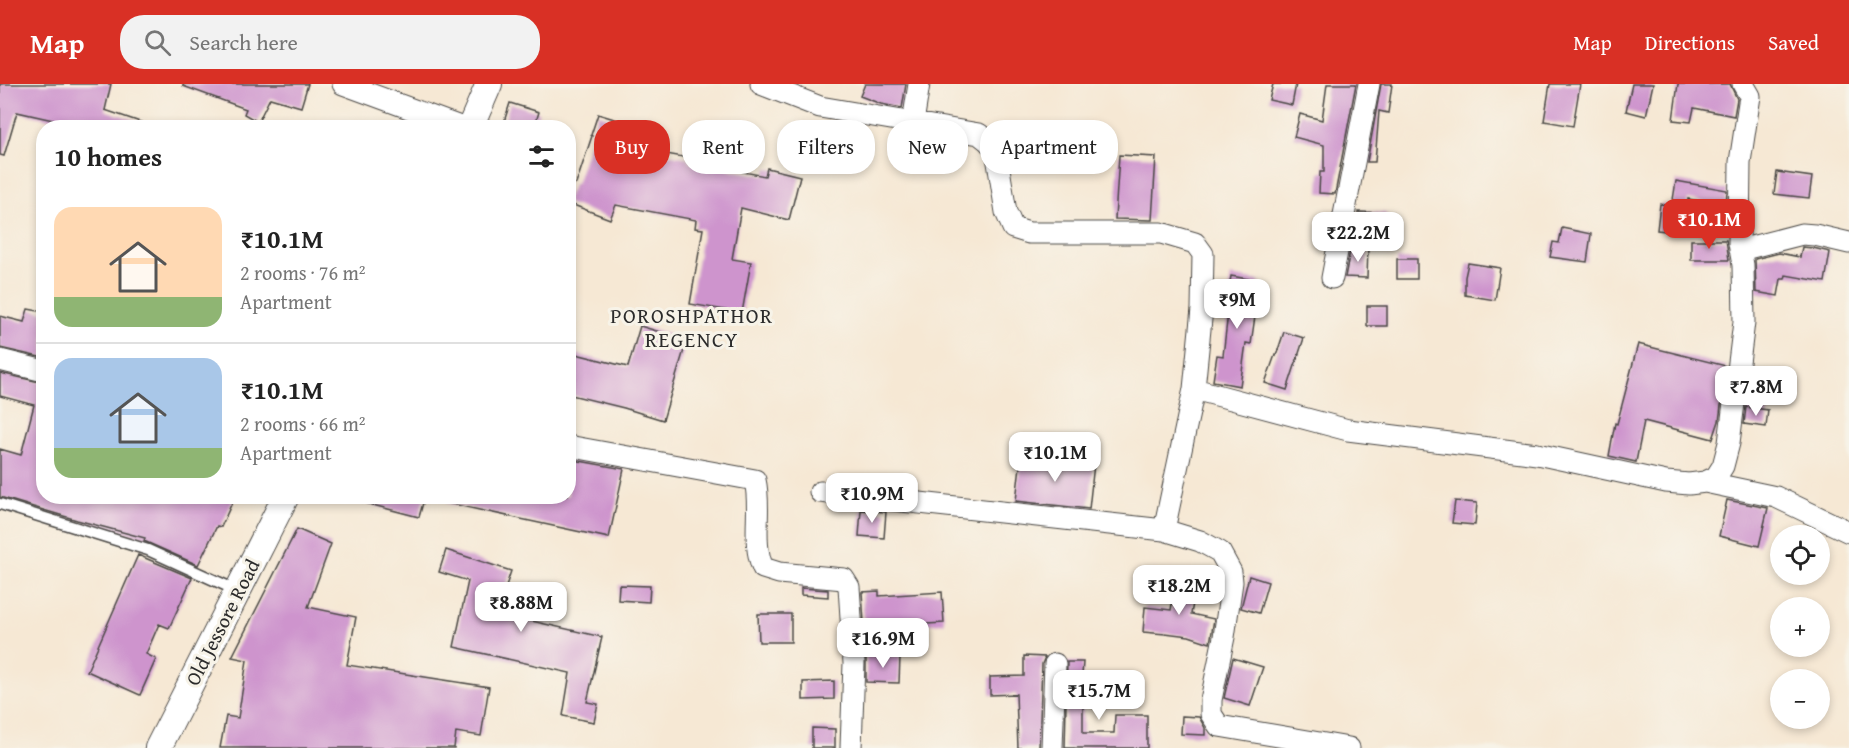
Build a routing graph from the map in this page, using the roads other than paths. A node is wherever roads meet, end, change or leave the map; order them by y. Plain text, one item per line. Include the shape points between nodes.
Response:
1 (343, 84) edge
2 (489, 84) edge
3 (762, 84) edge
4 (919, 84) edge
5 (1369, 84) edge
6 (1743, 84) edge
7 (441, 120) edge
8 (473, 120) edge
9 (896, 120) edge
10 (913, 120) edge
11 (968, 132) edge
12 (1849, 243) edge
13 (1740, 250) junction
14 (1332, 278) dead end
15 (0, 360) edge
16 (36, 369) edge
17 (1194, 389) junction
18 (576, 447) edge
19 (1705, 482) junction
20 (820, 492) dead end
21 (0, 504) edge
22 (282, 504) edge
23 (1164, 531) junction
24 (1849, 532) edge
25 (238, 591) junction
26 (1055, 664) dead end
27 (158, 748) edge
28 (851, 748) edge
29 (1052, 748) edge
30 (1349, 748) edge

1 - 7 street
2 - 8 street
3 - 9 street via 820,107
4 - 10 street
5 - 14 street
6 - 13 street via 1750,96 1740,162
11 - 17 street via 978,134 996,150 1006,212 1013,228 1029,233 1161,233 1195,243 1203,254 1203,265
12 - 13 street via 1802,234
13 - 19 street via 1744,322 1729,443 1723,466 1716,477
15 - 16 street
17 - 19 street via 1348,430 1537,454 1666,482
17 - 23 street
18 - 28 street via 755,480 758,556 763,568 844,579 849,587 854,663
19 - 24 street via 1776,496
20 - 23 street
21 - 25 lane via 148,550
22 - 25 street, Old Jessore Road
23 - 30 street via 1200,541 1220,552 1231,572 1224,637 1211,700 1215,722 1219,726
25 - 27 street, Old Jessore Road
26 - 29 street

